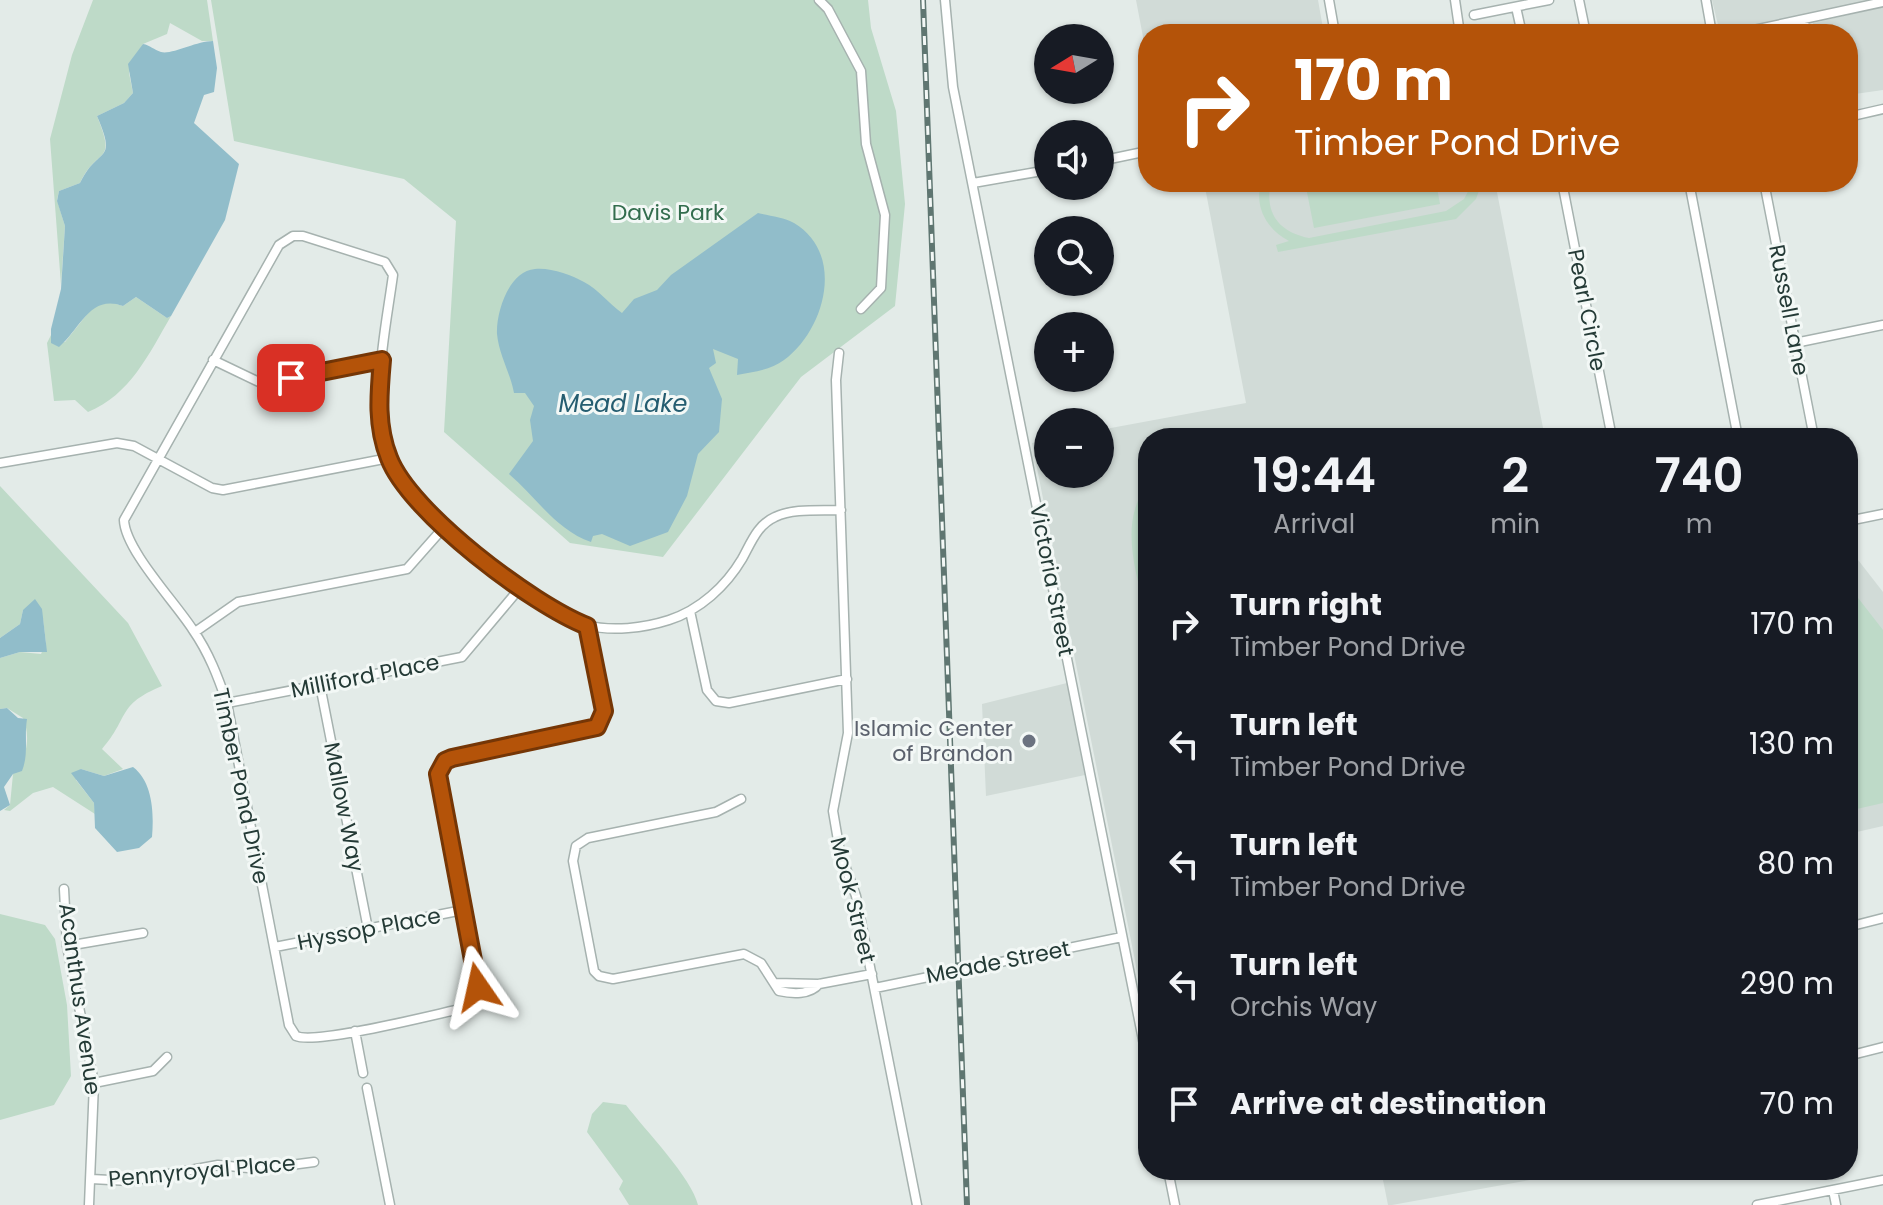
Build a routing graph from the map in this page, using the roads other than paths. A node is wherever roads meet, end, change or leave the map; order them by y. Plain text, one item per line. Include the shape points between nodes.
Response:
1 (819, 0) edge
2 (945, 0) edge
3 (1329, 0) edge
4 (1455, 0) edge
5 (1549, 0) edge
6 (1579, 0) edge
7 (1706, 0) edge
8 (1883, 2) edge
9 (1516, 7) junction
10 (1474, 15) dead end
11 (1804, 20) junction
12 (1333, 24) edge
13 (1459, 24) edge
14 (1520, 24) edge
15 (1584, 24) edge
16 (1710, 24) edge
17 (1784, 24) edge
18 (1805, 24) edge
19 (1883, 109) edge
20 (1858, 115) edge
21 (1138, 153) edge
22 (1114, 158) edge
23 (1034, 172) edge
24 (973, 183) junction
25 (1564, 192) edge
26 (1691, 192) edge
27 (1766, 192) edge
28 (861, 309) dead end
29 (1883, 325) edge
30 (1795, 343) junction
31 (839, 353) dead end
32 (213, 360) junction
33 (382, 360) junction
34 (1610, 428) edge
35 (1736, 428) edge
36 (1812, 428) edge
37 (389, 458) junction
38 (159, 459) junction
39 (0, 463) edge
40 (841, 510) junction
41 (1883, 514) edge
42 (1858, 519) edge
43 (445, 526) junction
44 (520, 588) junction
45 (690, 611) junction
46 (587, 626) junction
47 (195, 632) junction
48 (847, 679) junction
49 (320, 685) junction
50 (227, 703) junction
51 (741, 799) dead end
52 (64, 889) dead end
53 (463, 910) junction
54 (1883, 918) edge
55 (1858, 924) edge
56 (368, 929) junction
57 (143, 933) dead end
58 (1122, 937) junction
59 (67, 946) junction
60 (275, 947) junction
61 (872, 974) junction
62 (875, 988) junction
63 (1138, 1016) edge
64 (355, 1031) junction
65 (1883, 1047) edge
66 (1858, 1053) edge
67 (167, 1057) dead end
68 (363, 1073) dead end
69 (94, 1083) junction
70 (367, 1088) dead end
71 (314, 1162) dead end
72 (91, 1179) junction
73 (1170, 1180) edge
74 (1883, 1180) edge
75 (1833, 1190) junction
76 (89, 1205) edge
77 (390, 1205) edge
78 (917, 1205) edge
79 (1175, 1205) edge
80 (1757, 1205) edge
81 (1836, 1205) edge

1 - 28 street via 861,71 866,144 885,215 881,288
2 - 24 street, Victoria Street via 950,71
3 - 12 street
4 - 13 street
5 - 9 street
6 - 15 street
7 - 16 street
8 - 11 street
9 - 10 street
9 - 14 street
11 - 17 street
11 - 18 street
19 - 20 street
21 - 22 street
23 - 24 street
24 - 58 street, Victoria Street
25 - 34 street, Pearl Circle
26 - 35 street
27 - 30 street, Russell Lane
29 - 30 street
30 - 36 street, Russell Lane
31 - 40 street, Mook Street
32 - 33 street via 261,383
32 - 33 street, Timber Pond Drive via 279,245 293,236 385,262 393,275
32 - 38 street, Timber Pond Drive
33 - 37 street, Timber Pond Drive via 378,413
37 - 38 street via 223,490
37 - 43 street, Timber Pond Drive via 410,494
38 - 39 street via 117,443
38 - 47 street, Timber Pond Drive via 126,513 124,527
40 - 45 street via 770,519 729,576
40 - 48 street, Mook Street
41 - 42 street
43 - 44 street, Timber Pond Drive
43 - 47 street via 407,569 238,602
44 - 46 street, Timber Pond Drive via 560,616
44 - 49 street, Milliford Place via 462,657
45 - 46 street, Timber Pond Drive via 643,627
45 - 48 street via 707,690 716,701 729,703
46 - 53 street, Timber Pond Drive via 604,711 597,727 452,758 440,767 438,781
47 - 50 street, Timber Pond Drive
48 - 61 street, Mook Street via 847,749 833,811
49 - 50 street, Milliford Place
49 - 56 street, Mallow Way
50 - 60 street, Timber Pond Drive
51 - 61 street via 716,812 588,838 576,846 573,861 592,964 599,976 613,979 744,954 757,959 779,991 812,990
52 - 59 street, Acanthus Avenue
53 - 56 street, Hyssop Place
53 - 64 street, Timber Pond Drive via 478,987 471,1005
54 - 55 street
56 - 60 street, Hyssop Place
57 - 59 street
58 - 62 street, Meade Street
58 - 63 street, Victoria Street
59 - 69 street, Acanthus Avenue
60 - 64 street, Timber Pond Drive via 289,1025 296,1036 308,1039
61 - 62 street, Mook Street
62 - 78 street, Mook Street
64 - 68 street
65 - 66 street
67 - 69 street via 153,1071
69 - 72 street, Acanthus Avenue
70 - 77 street
71 - 72 street, Pennyroyal Place via 260,1169 218,1165 130,1181
72 - 76 street, Acanthus Avenue
73 - 79 street
74 - 75 street
75 - 80 street
75 - 81 street

